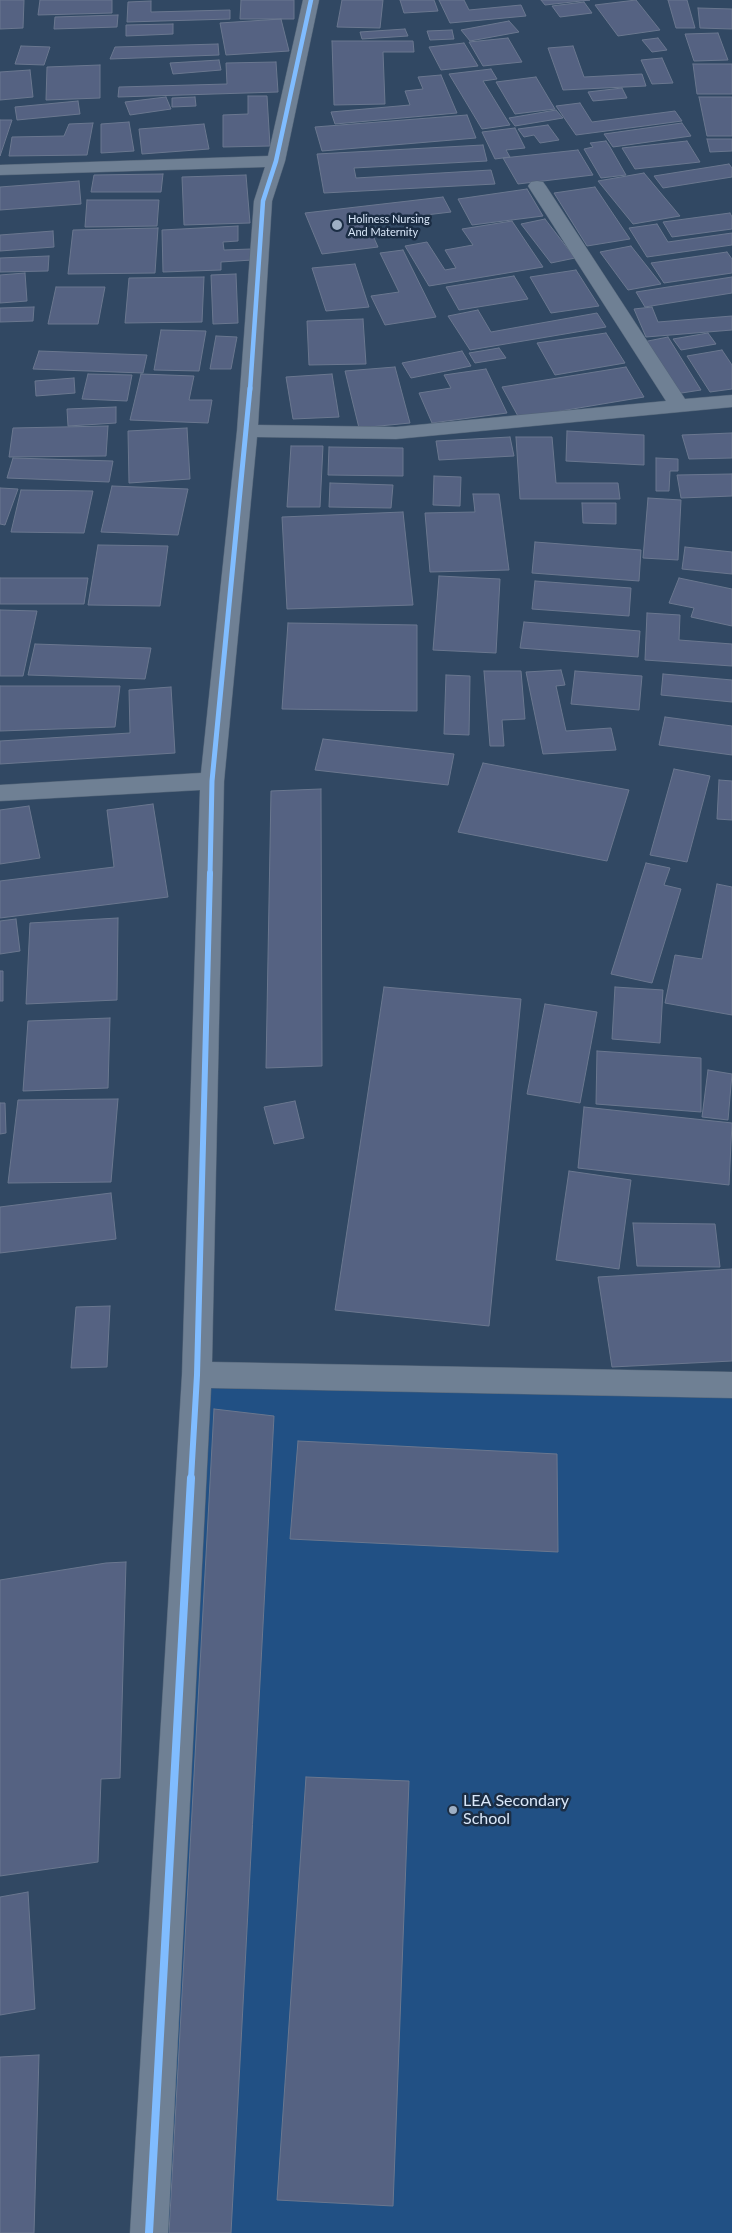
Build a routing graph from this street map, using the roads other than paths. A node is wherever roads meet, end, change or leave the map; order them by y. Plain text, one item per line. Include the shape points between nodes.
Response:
1 (311, 0) edge
2 (276, 161) junction
3 (0, 170) edge
4 (537, 186) dead end
5 (732, 402) edge
6 (678, 406) junction
7 (247, 431) junction
8 (212, 781) junction
9 (0, 793) edge
10 (197, 1375) junction
11 (732, 1385) edge
12 (149, 2233) edge

1 - 2 street
2 - 3 street
2 - 7 street via 263,201
4 - 6 street
5 - 6 street
6 - 7 street via 396,433
7 - 8 street
8 - 9 street
8 - 10 street
10 - 11 street
10 - 12 street

